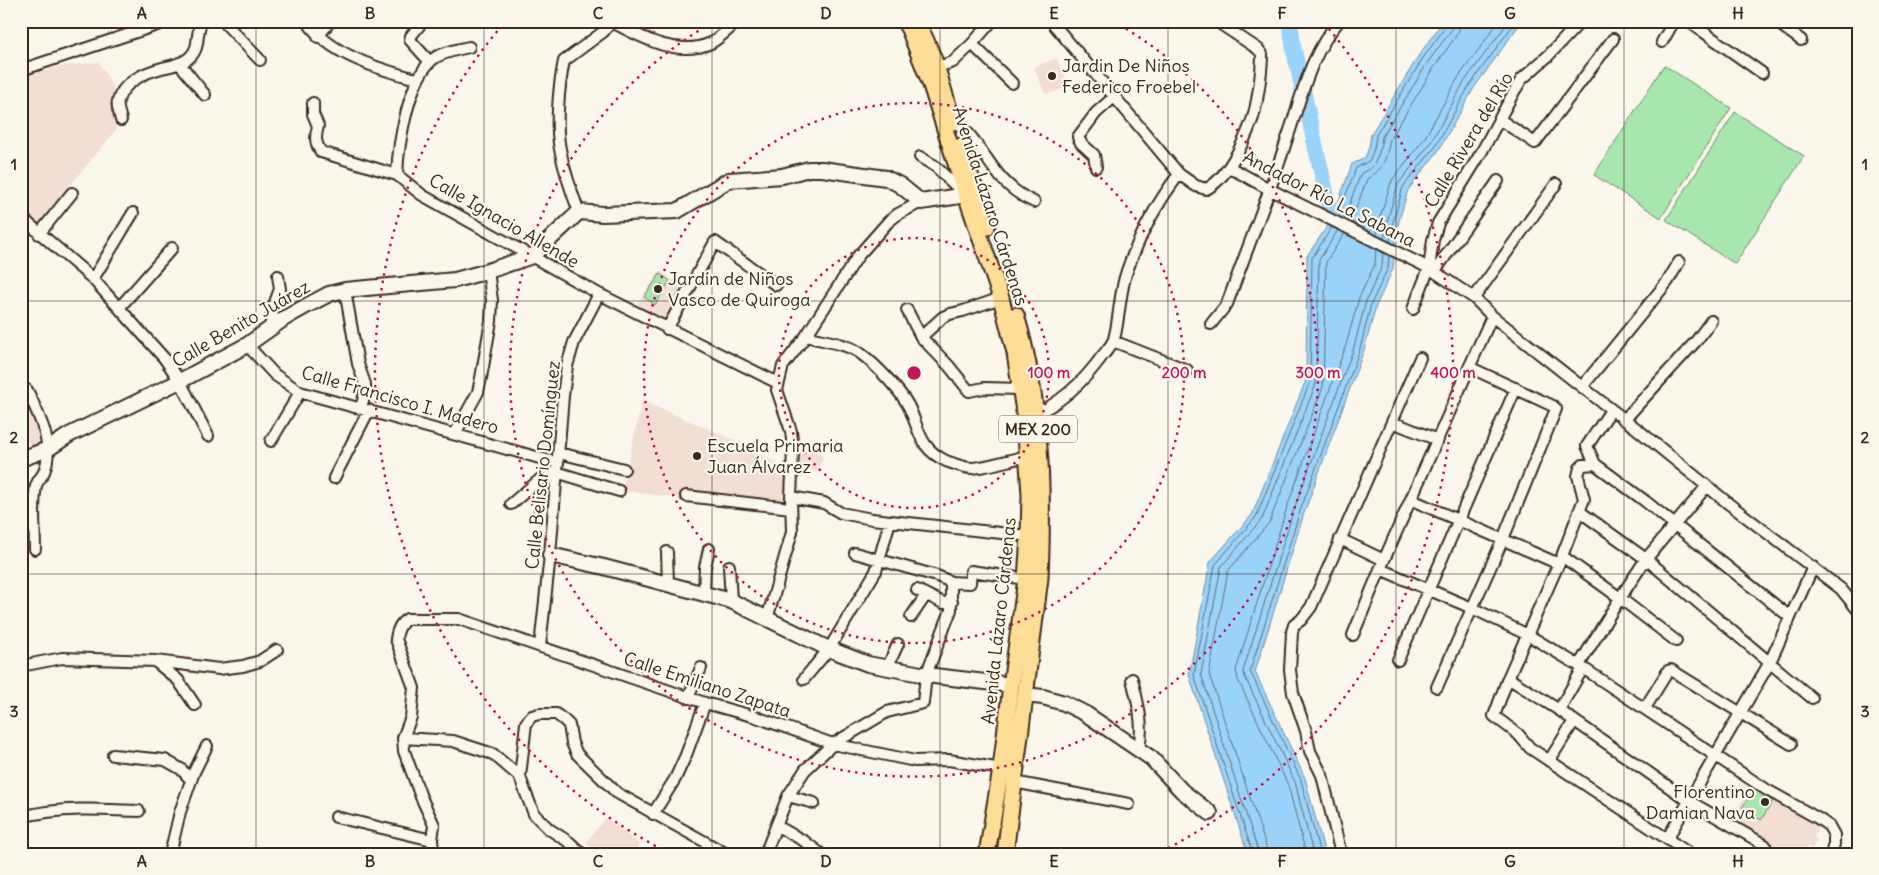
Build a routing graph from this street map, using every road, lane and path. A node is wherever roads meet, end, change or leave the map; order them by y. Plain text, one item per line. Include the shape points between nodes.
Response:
1 (202, 21) edge
2 (224, 21) edge
3 (307, 21) edge
4 (330, 21) edge
5 (423, 21) edge
6 (738, 21) edge
7 (904, 21) edge
8 (916, 21) edge
9 (992, 21) edge
10 (1051, 21) edge
11 (1216, 21) edge
12 (1339, 21) edge
13 (1581, 21) edge
14 (1674, 21) edge
15 (1688, 21) edge
16 (1775, 21) edge
17 (162, 22) edge
18 (612, 22) edge
19 (318, 37) junction
20 (1613, 39) dead end
21 (1801, 40) dead end
22 (1662, 42) dead end
23 (972, 44) junction
24 (469, 47) dead end
25 (260, 60) dead end
26 (430, 62) junction
27 (179, 63) junction
28 (937, 67) junction
29 (21, 70) edge
30 (1762, 72) dead end
31 (417, 79) junction
32 (1012, 83) dead end
33 (205, 95) dead end
34 (1114, 97) junction
35 (313, 103) dead end
36 (952, 119) junction
37 (1499, 119) junction
38 (121, 120) dead end
39 (920, 157) dead end
40 (1096, 167) dead end
41 (1229, 167) junction
42 (1179, 174) junction
43 (397, 175) junction
44 (1498, 181) dead end
45 (1556, 184) dead end
46 (1270, 189) junction
47 (72, 193) dead end
48 (966, 195) junction
49 (921, 202) junction
50 (1034, 202) dead end
51 (133, 212) dead end
52 (578, 212) junction
53 (21, 217) edge
54 (39, 234) junction
55 (172, 248) dead end
56 (532, 256) junction
57 (1679, 262) dead end
58 (1432, 270) junction
59 (488, 271) junction
60 (278, 276) dead end
61 (93, 279) junction
62 (776, 285) dead end
63 (345, 290) junction
64 (599, 294) junction
65 (1001, 298) junction
66 (1474, 298) junction
67 (119, 308) junction
68 (1412, 309) dead end
69 (907, 310) dead end
70 (1492, 316) junction
71 (1711, 321) dead end
72 (1211, 324) dead end
73 (270, 328) junction
74 (667, 329) junction
75 (806, 336) junction
76 (921, 337) junction
77 (1113, 341) junction
78 (247, 345) junction
79 (1420, 358) dead end
80 (1469, 367) junction
81 (1186, 370) dead end
82 (180, 382) junction
83 (778, 383) junction
84 (1582, 387) junction
85 (1516, 388) junction
86 (1021, 389) junction
87 (28, 390) dead end
88 (300, 392) junction
89 (365, 409) junction
90 (1611, 410) junction
91 (1031, 416) junction
92 (1624, 420) junction
93 (1392, 422) junction
94 (455, 434) junction
95 (208, 436) dead end
96 (1438, 440) junction
97 (271, 441) dead end
98 (48, 449) junction
99 (1028, 456) junction
100 (21, 459) edge
101 (558, 463) junction
102 (1595, 464) junction
103 (624, 469) dead end
104 (334, 478) dead end
105 (1707, 486) junction
106 (619, 491) dead end
107 (686, 496) dead end
108 (790, 497) junction
109 (1412, 500) junction
110 (511, 504) dead end
111 (791, 508) junction
112 (1580, 511) junction
113 (1459, 520) junction
114 (890, 521) junction
115 (1675, 525) junction
116 (1029, 536) junction
117 (1340, 539) junction
118 (1503, 539) junction
119 (36, 549) dead end
120 (709, 549) dead end
121 (667, 552) dead end
122 (855, 553) dead end
123 (550, 555) junction
124 (1646, 559) junction
125 (880, 560) junction
126 (1561, 560) junction
127 (1382, 565) junction
128 (729, 566) dead end
129 (1813, 567) junction
130 (1026, 579) junction
131 (952, 582) junction
132 (668, 585) junction
133 (1427, 589) junction
134 (704, 594) junction
135 (1620, 598) junction
136 (731, 601) junction
137 (952, 602) junction
138 (1472, 608) junction
139 (1858, 610) edge
140 (911, 617) dead end
141 (1790, 617) junction
142 (767, 619) junction
143 (1353, 635) dead end
144 (1528, 635) junction
145 (1676, 641) dead end
146 (898, 644) dead end
147 (540, 646) junction
148 (278, 650) dead end
149 (829, 650) junction
150 (1398, 660) dead end
151 (156, 661) junction
152 (1770, 662) junction
153 (21, 666) edge
154 (1581, 666) junction
155 (702, 668) dead end
156 (887, 668) junction
157 (926, 675) junction
158 (804, 678) dead end
159 (1508, 678) junction
160 (1132, 679) dead end
161 (1011, 685) junction
162 (1437, 687) dead end
163 (1025, 695) junction
164 (688, 698) junction
165 (1812, 698) dead end
166 (705, 703) junction
167 (195, 705) dead end
168 (1645, 708) junction
169 (1559, 710) junction
170 (1741, 714) junction
171 (1574, 721) junction
172 (403, 738) junction
173 (833, 744) junction
174 (1791, 744) dead end
175 (207, 746) dead end
176 (1138, 748) junction
177 (113, 755) dead end
178 (1715, 757) junction
179 (1549, 761) junction
180 (1001, 769) junction
181 (520, 776) junction
182 (191, 780) junction
183 (1014, 782) junction
184 (788, 796) junction
185 (1689, 801) junction
186 (814, 803) dead end
187 (1129, 804) dead end
188 (139, 811) dead end
189 (1210, 813) dead end
190 (653, 814) junction
191 (336, 816) dead end
192 (21, 817) edge
193 (777, 826) junction
194 (1667, 838) junction
195 (1765, 845) dead end
196 (434, 848) edge
197 (170, 854) edge
198 (582, 854) edge
199 (727, 854) edge
200 (765, 854) edge
201 (821, 854) edge
202 (987, 854) edge
203 (1005, 854) edge
204 (1341, 854) edge
205 (1690, 854) edge
206 (1831, 854) edge

1 - 27 street via 198,28 197,48
2 - 25 street
3 - 19 street
4 - 19 street
5 - 26 street via 410,40
6 - 18 street via 713,42 688,48 650,42
7 - 48 main road, Avenida Lázaro Cárdenas / MEX 200 via 931,85
8 - 28 main road, Avenida Lázaro Cárdenas / MEX 200
9 - 23 street
10 - 34 street
11 - 41 street via 1262,54 1252,122
12 - 46 street via 1319,49
13 - 37 street, Calle Rivera del Río via 1522,79
14 - 22 street
15 - 30 street
16 - 21 street
17 - 29 street
18 - 52 street via 564,61 560,78 560,148
19 - 31 street via 387,72
20 - 37 street via 1535,144
23 - 28 street via 953,62
23 - 32 street
24 - 26 street
26 - 31 street
27 - 33 street
27 - 38 street via 141,76 123,89 117,103
28 - 36 main road, Avenida Lázaro Cárdenas / MEX 200
31 - 43 street via 399,140
34 - 40 street via 1096,113 1078,137 1094,155
34 - 42 street
35 - 43 street, Calle Ignacio Allende via 318,126 316,144 322,152
36 - 50 street via 972,136 993,170 1006,184
36 - 91 main road, Avenida Lázaro Cárdenas / MEX 200 via 1024,342
37 - 58 street, Calle Rivera del Río via 1438,223 1433,240
39 - 48 street via 935,166
41 - 42 street via 1214,185 1206,189
41 - 46 street, Andador Río La Sabana
42 - 77 street via 1164,193 1126,273
43 - 56 street, Calle Ignacio Allende via 422,195
44 - 58 street
45 - 66 street
46 - 58 street, Andador Río La Sabana
46 - 72 street via 1226,304
47 - 54 street
48 - 49 street
48 - 65 main road, Avenida Lázaro Cárdenas / MEX 200
49 - 52 street via 886,178 815,169 782,176 729,180 677,211
49 - 75 street via 888,222 858,256
51 - 61 street
52 - 56 street, Calle Benito Juárez
53 - 54 street
54 - 61 street
55 - 67 street
56 - 59 street, Calle Benito Juárez
56 - 64 street, Calle Ignacio Allende
57 - 84 street via 1668,281
58 - 66 street, Andador Río La Sabana
58 - 68 street
59 - 63 street, Calle Benito Juárez via 455,280
59 - 94 street via 491,321 481,378 478,392
60 - 73 street via 280,289
61 - 67 street
62 - 74 street via 715,242
63 - 73 street, Calle Benito Juárez via 328,294
63 - 89 street via 358,364 365,384
64 - 74 street, Calle Ignacio Allende
64 - 101 street, Calle Belisario Domínguez via 574,342 568,366
65 - 76 street via 943,317
65 - 86 main road, Avenida Lázaro Cárdenas / MEX 200
66 - 70 street, Andador Río La Sabana
67 - 82 street via 164,358
69 - 76 street
70 - 80 street
70 - 84 street, Andador Río La Sabana
71 - 92 street
73 - 78 street, Calle Benito Juárez
74 - 83 street, Calle Ignacio Allende
75 - 83 street via 783,366
75 - 99 street via 860,353 900,394 909,407 924,445 942,459 972,468
76 - 86 street via 969,390
77 - 81 street
77 - 91 street via 1082,381
78 - 82 street, Calle Benito Juárez
78 - 88 street, Calle Francisco I. Madero via 275,375
79 - 93 street
80 - 85 street
80 - 96 street
82 - 95 street
82 - 98 street, Calle Benito Juárez via 69,435
83 - 108 street via 777,390 791,431 793,449
84 - 90 street, Andador Río La Sabana
85 - 113 street
85 - 118 street via 1556,409
86 - 91 main road, Avenida Lázaro Cárdenas / MEX 200
87 - 98 street via 44,426
88 - 89 street, Calle Francisco I. Madero
88 - 97 street
89 - 94 street, Calle Francisco I. Madero
89 - 104 street
90 - 92 street, Andador Río La Sabana
90 - 102 street via 1587,446
91 - 99 main road, Avenida Lázaro Cárdenas / MEX 200
91 - 163 main road, Avenida Lázaro Cárdenas / MEX 200 via 1042,485 1042,539
92 - 105 street, Andador Río La Sabana
93 - 96 street
93 - 117 street
94 - 101 street, Calle Francisco I. Madero
96 - 109 street
98 - 100 street, Calle Benito Juárez
98 - 119 street via 44,472 36,484
99 - 116 main road, Avenida Lázaro Cárdenas / MEX 200
101 - 103 street
101 - 106 street
101 - 110 street
101 - 123 street, Calle Belisario Domínguez
102 - 112 street via 1580,468 1578,476 1584,499
102 - 115 street
105 - 115 street
105 - 129 street, Andador Río La Sabana
107 - 111 street
108 - 111 street
108 - 114 street via 824,504 841,513
109 - 113 street
109 - 127 street
111 - 142 street via 792,532
112 - 124 street
112 - 126 street
113 - 118 street
113 - 133 street
114 - 116 street
114 - 125 street
115 - 124 street
115 - 141 street
116 - 130 main road, Avenida Lázaro Cárdenas / MEX 200
117 - 127 street
117 - 204 street via 1311,607 1294,625 1290,670 1293,693 1310,751 1322,775
118 - 126 street
118 - 138 street
120 - 134 street
121 - 132 street
122 - 125 street
123 - 132 street
123 - 147 street, Calle Belisario Domínguez
124 - 135 street
124 - 152 street
125 - 131 street
125 - 149 street
126 - 135 street
126 - 144 street
127 - 133 street
127 - 143 street
128 - 136 street
129 - 139 street, Andador Río La Sabana via 1841,589
129 - 141 street
130 - 131 street via 972,572 970,583
130 - 161 main road, Avenida Lázaro Cárdenas / MEX 200
131 - 137 street
132 - 134 street
133 - 138 street
133 - 150 street
134 - 136 street
135 - 145 street
135 - 154 street
136 - 142 street
137 - 140 street via 943,603 921,592
137 - 157 street
138 - 144 street
138 - 162 street
141 - 152 street
142 - 149 street
144 - 154 street
144 - 159 street
146 - 156 street
147 - 164 street, Calle Emiliano Zapata
147 - 172 street, Calle Emiliano Zapata via 459,619 403,621 396,640 414,688 411,717
148 - 151 street via 260,661 219,669
149 - 156 street
149 - 158 street
151 - 153 street via 62,658
151 - 167 street via 178,680
152 - 165 street
152 - 170 street
154 - 168 street
154 - 169 street
155 - 164 street
156 - 157 street
157 - 161 street
157 - 173 street via 921,704 887,712
159 - 169 street
159 - 179 street via 1494,716
160 - 176 street via 1142,724
161 - 180 main road, Avenida Lázaro Cárdenas / MEX 200
163 - 176 street via 1050,699 1079,710
163 - 183 main road, Avenida Lázaro Cárdenas / MEX 200
164 - 166 street, Calle Emiliano Zapata
166 - 173 street, Calle Emiliano Zapata
166 - 190 street via 675,779
168 - 170 street via 1671,670
168 - 178 street
169 - 171 street
170 - 174 street
170 - 178 street
171 - 179 street
171 - 185 street
172 - 181 street via 453,741 493,754
172 - 196 street via 404,751 434,825
173 - 180 street, Calle Emiliano Zapata via 915,761 949,760
173 - 184 street via 805,770
175 - 182 street
176 - 189 street
177 - 182 street via 165,760 181,769
178 - 185 street
178 - 206 street via 1829,826 1834,835
179 - 194 street
180 - 202 main road, Avenida Lázaro Cárdenas / MEX 200
181 - 190 street via 526,723 532,716 556,714 569,725 576,754 617,792
181 - 198 street via 534,814 549,830
182 - 197 street
183 - 187 street
183 - 203 main road, Avenida Lázaro Cárdenas / MEX 200
184 - 186 street
184 - 193 street
185 - 194 street
185 - 195 street
188 - 192 street via 52,810
190 - 199 street
191 - 196 street
193 - 200 street
193 - 201 street
194 - 205 street

